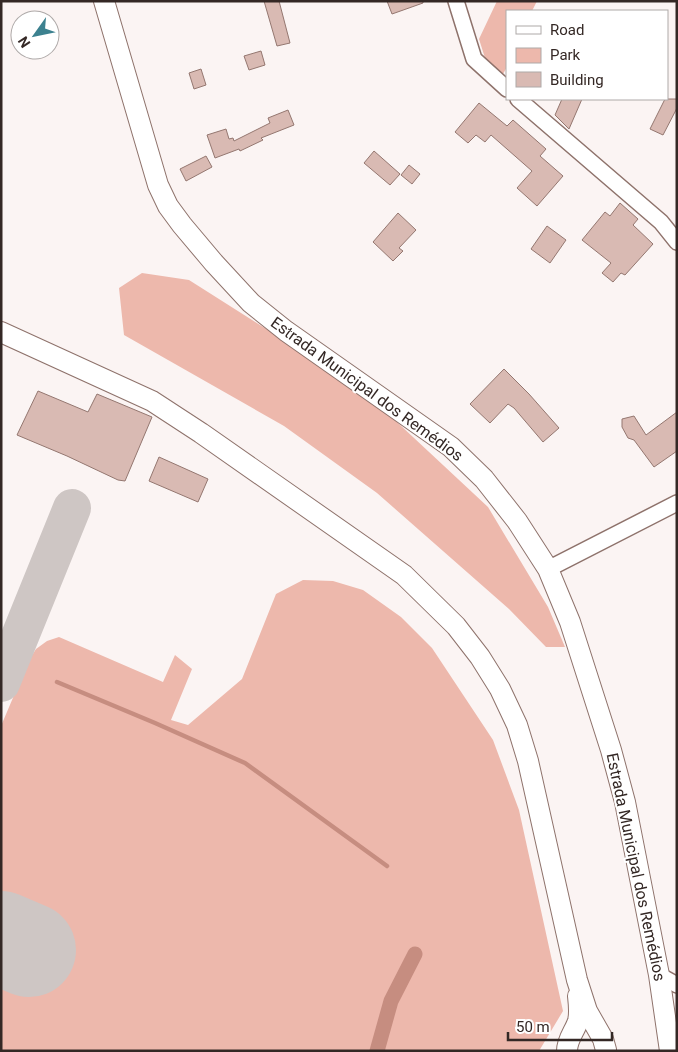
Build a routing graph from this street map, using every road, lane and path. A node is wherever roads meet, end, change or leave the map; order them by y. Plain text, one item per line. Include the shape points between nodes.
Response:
1 (104, 1) edge
2 (456, 1) edge
3 (506, 88) edge
4 (519, 100) edge
5 (677, 242) edge
6 (1, 332) edge
7 (677, 504) edge
8 (548, 569) junction
9 (659, 975) junction
10 (577, 980) junction
11 (677, 985) edge
12 (606, 1050) edge
13 (568, 1051) edge
14 (670, 1051) edge

1 - 8 main road, Estrada Municipal dos Remédios via 158,185 182,225 252,303 451,447 484,479 517,521
2 - 3 street via 474,59
4 - 5 street via 661,222
6 - 10 main road via 152,401 404,575 456,626 500,689 517,725
7 - 8 street
8 - 9 main road, Estrada Municipal dos Remédios via 570,622 611,750 625,802
9 - 11 street
9 - 14 main road, Estrada Municipal dos Remédios
10 - 12 main road via 587,1011
10 - 13 main road via 580,1013 567,1045
12 - 13 main road via 602,1044 590,1039 577,1042

